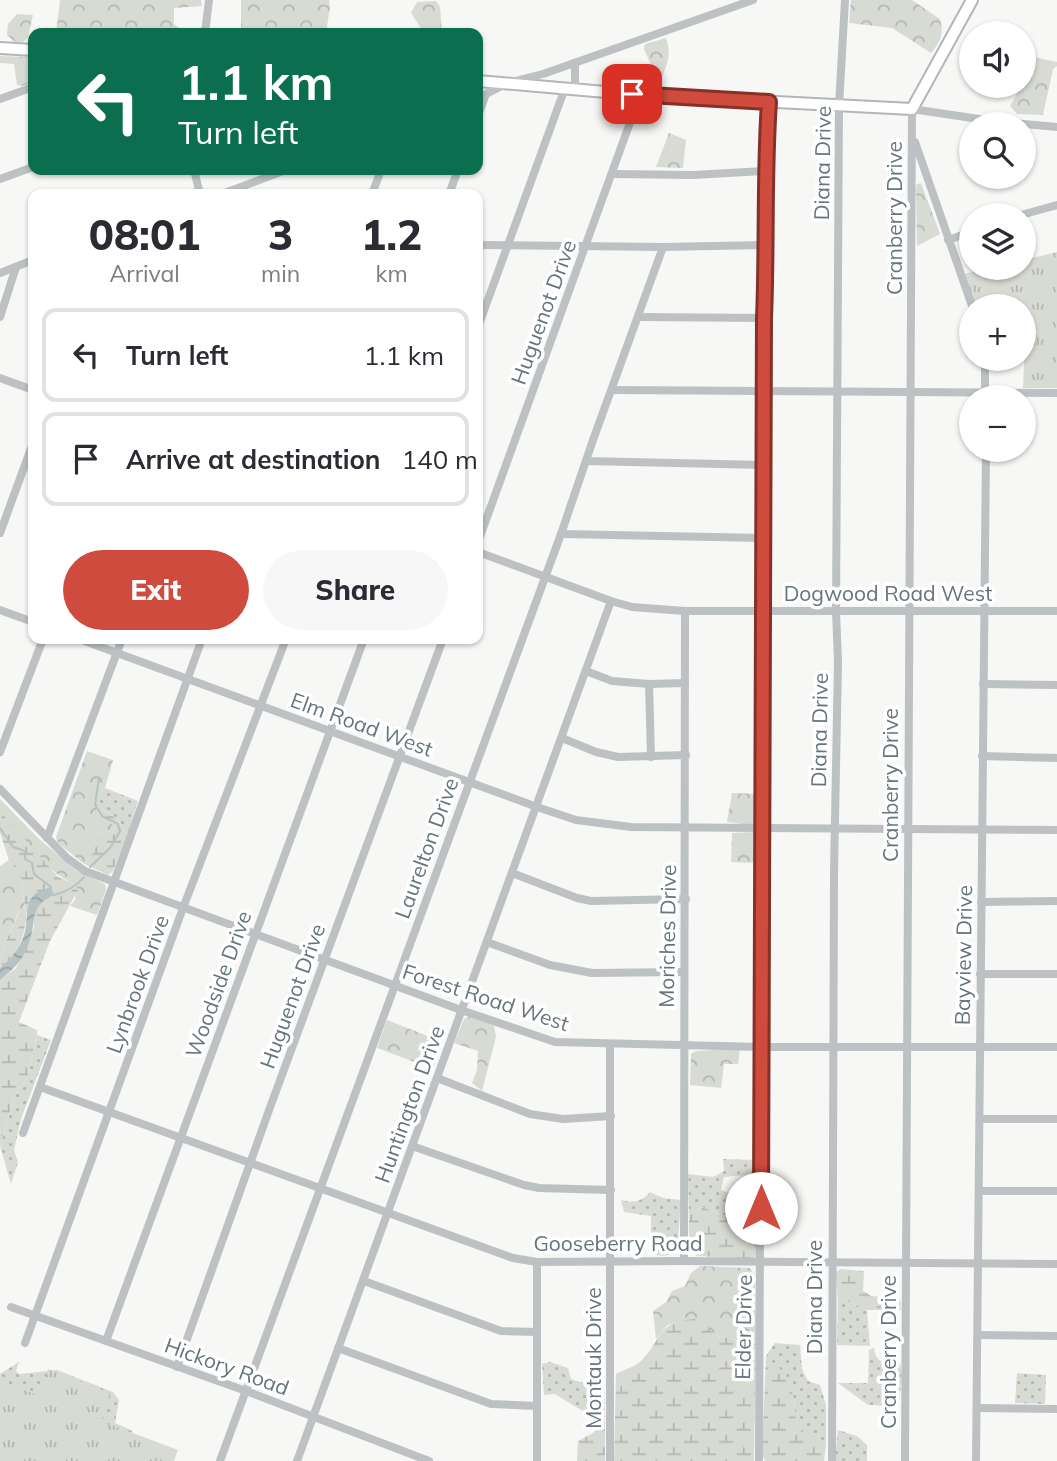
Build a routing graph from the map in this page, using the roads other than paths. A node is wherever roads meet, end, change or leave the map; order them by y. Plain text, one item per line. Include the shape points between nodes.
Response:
1 (209, 0) edge
2 (753, 0) edge
3 (845, 0) edge
4 (972, 0) edge
5 (206, 28) edge
6 (0, 48) edge
7 (28, 50) edge
8 (575, 63) junction
9 (483, 81) edge
10 (508, 83) junction
11 (570, 88) junction
12 (28, 90) edge
13 (640, 94) junction
14 (483, 96) edge
15 (0, 99) edge
16 (769, 102) junction
17 (839, 106) junction
18 (912, 109) junction
19 (1057, 127) edge
20 (913, 135) junction
21 (28, 169) edge
22 (765, 171) junction
23 (613, 174) junction
24 (273, 175) edge
25 (0, 179) edge
26 (235, 189) edge
27 (1057, 205) edge
28 (1036, 211) edge
29 (959, 236) edge
30 (948, 240) junction
31 (483, 245) edge
32 (766, 245) junction
33 (508, 246) junction
34 (586, 246) junction
35 (663, 247) junction
36 (28, 262) edge
37 (16, 267) junction
38 (0, 273) edge
39 (968, 294) edge
40 (483, 314) edge
41 (0, 317) edge
42 (638, 317) junction
43 (764, 318) junction
44 (0, 378) edge
45 (28, 388) edge
46 (612, 390) junction
47 (838, 391) junction
48 (765, 392) junction
49 (910, 392) junction
50 (1057, 393) edge
51 (1036, 394) edge
52 (959, 395) edge
53 (28, 457) edge
54 (586, 461) junction
55 (986, 462) edge
56 (765, 465) junction
57 (483, 528) edge
58 (0, 533) edge
59 (561, 534) junction
60 (764, 538) junction
61 (483, 554) edge
62 (544, 576) junction
63 (611, 601) junction
64 (0, 610) edge
65 (763, 610) junction
66 (984, 610) junction
67 (685, 611) junction
68 (835, 611) junction
69 (1057, 611) edge
70 (909, 612) junction
71 (28, 620) edge
72 (41, 644) edge
73 (93, 644) edge
74 (120, 644) edge
75 (200, 644) edge
76 (284, 644) edge
77 (362, 644) edge
78 (441, 644) edge
79 (117, 653) junction
80 (586, 671) junction
81 (187, 679) junction
82 (685, 682) junction
83 (649, 684) junction
84 (983, 684) junction
85 (1057, 685) edge
86 (262, 705) junction
87 (331, 732) junction
88 (562, 738) junction
89 (0, 752) edge
90 (686, 755) junction
91 (982, 756) junction
92 (399, 757) junction
93 (651, 757) junction
94 (1057, 758) edge
95 (469, 782) junction
96 (0, 789) edge
97 (537, 807) junction
98 (763, 828) junction
99 (835, 828) junction
100 (908, 828) junction
101 (685, 829) junction
102 (982, 830) junction
103 (1057, 830) edge
104 (47, 838) junction
105 (512, 873) junction
106 (114, 883) junction
107 (686, 899) junction
108 (1057, 901) edge
109 (981, 902) junction
110 (183, 908) junction
111 (255, 934) junction
112 (487, 942) junction
113 (325, 960) junction
114 (683, 972) junction
115 (980, 974) junction
116 (1057, 974) edge
117 (395, 985) junction
118 (461, 1010) junction
119 (610, 1045) junction
120 (683, 1045) junction
121 (834, 1046) junction
122 (980, 1046) junction
123 (762, 1047) junction
124 (906, 1047) junction
125 (1057, 1047) edge
126 (437, 1078) junction
127 (40, 1087) junction
128 (108, 1112) junction
129 (611, 1116) junction
130 (980, 1119) junction
131 (1057, 1119) edge
132 (23, 1132) dead end
133 (180, 1138) junction
134 (412, 1146) junction
135 (251, 1163) junction
136 (321, 1189) junction
137 (611, 1190) junction
138 (979, 1191) junction
139 (1057, 1191) edge
140 (388, 1214) junction
141 (611, 1261) junction
142 (684, 1261) junction
143 (537, 1262) junction
144 (761, 1262) junction
145 (832, 1262) junction
146 (906, 1263) junction
147 (979, 1263) junction
148 (1057, 1264) edge
149 (363, 1281) junction
150 (11, 1307) dead end
151 (35, 1317) junction
152 (537, 1332) junction
153 (978, 1335) junction
154 (1057, 1336) edge
155 (106, 1341) junction
156 (25, 1343) dead end
157 (338, 1348) junction
158 (177, 1367) junction
159 (246, 1391) junction
160 (537, 1406) junction
161 (978, 1408) junction
162 (1057, 1409) edge
163 (313, 1416) junction
164 (220, 1461) edge
165 (297, 1461) edge
166 (429, 1461) edge
167 (537, 1461) edge
168 (610, 1461) edge
169 (759, 1461) edge
170 (832, 1461) edge
171 (905, 1461) edge
172 (976, 1461) edge

1 - 5 street
2 - 8 street
3 - 17 street, Diana Drive
4 - 18 main road
6 - 7 main road
8 - 10 street
8 - 11 street
9 - 10 main road
10 - 11 main road
10 - 14 street
11 - 13 main road
11 - 33 street
12 - 15 street
13 - 16 main road
13 - 23 street, Huguenot Drive
16 - 17 main road
16 - 22 street, Elder Drive
17 - 18 main road
17 - 47 street, Diana Drive
18 - 19 street
18 - 20 street, Cranberry Drive
20 - 30 street
20 - 49 street, Cranberry Drive
21 - 25 street
22 - 23 street
22 - 32 street, Elder Drive
23 - 34 street, Huguenot Drive
24 - 26 street
27 - 28 street
29 - 30 street
30 - 39 street
31 - 33 street
32 - 35 street
32 - 43 street, Elder Drive
33 - 34 street
33 - 40 street
34 - 35 street
34 - 57 street, Huguenot Drive
35 - 42 street, Laurelton Drive
36 - 37 street
37 - 38 street
37 - 41 street
42 - 43 street
42 - 46 street, Laurelton Drive
43 - 48 street, Elder Drive
44 - 45 street
46 - 48 street
46 - 54 street, Laurelton Drive
47 - 48 street
47 - 49 street
47 - 68 street, Diana Drive
48 - 56 street, Elder Drive
49 - 52 street
49 - 70 street, Cranberry Drive
50 - 51 street
53 - 58 street
54 - 56 street
54 - 59 street, Laurelton Drive
55 - 66 street, Bayview Drive
56 - 60 street, Elder Drive
59 - 60 street
59 - 62 street, Laurelton Drive
60 - 65 street, Elder Drive
61 - 62 street, Dogwood Road West
62 - 63 street, Dogwood Road West
62 - 95 street, Laurelton Drive
63 - 67 street, Dogwood Road West
63 - 80 street, Huntington Drive
64 - 71 street
65 - 67 street, Dogwood Road West
65 - 68 street, Dogwood Road West
65 - 98 street, Elder Drive
66 - 69 street, Dogwood Road West
66 - 70 street, Dogwood Road West
66 - 84 street, Bayview Drive
67 - 82 street, Moriches Drive
68 - 70 street, Dogwood Road West
68 - 99 street, Diana Drive
70 - 100 street, Cranberry Drive
72 - 89 street
73 - 79 street, Elm Road West
74 - 79 street
75 - 81 street
76 - 86 street, Lynbrook Drive
77 - 87 street, Woodside Drive
78 - 92 street, Huguenot Drive
79 - 81 street, Elm Road West
79 - 104 street
80 - 83 street via 612,681
80 - 88 street, Huntington Drive
81 - 86 street, Elm Road West
81 - 106 street
82 - 83 street
82 - 90 street, Moriches Drive
83 - 93 street
84 - 85 street
84 - 91 street, Bayview Drive
86 - 87 street, Elm Road West
86 - 110 street, Lynbrook Drive
87 - 92 street, Elm Road West
87 - 111 street, Woodside Drive
88 - 93 street via 606,755
88 - 97 street, Huntington Drive
90 - 93 street
90 - 101 street, Moriches Drive
91 - 94 street
91 - 102 street, Bayview Drive
92 - 95 street, Elm Road West
92 - 113 street, Huguenot Drive
95 - 97 street, Elm Road West
95 - 117 street, Laurelton Drive
96 - 104 street, Forest Road West
97 - 101 street, Elm Road West via 600,825
97 - 105 street, Huntington Drive
98 - 99 street, Elm Road West
98 - 101 street, Elm Road West
98 - 123 street, Elder Drive
99 - 100 street, Elm Road West
99 - 121 street, Diana Drive
100 - 102 street, Elm Road West
100 - 124 street, Cranberry Drive
101 - 107 street, Moriches Drive
102 - 103 street, Elm Road West
102 - 109 street, Bayview Drive
104 - 106 street, Forest Road West via 85,871
105 - 107 street via 591,901
105 - 112 street, Huntington Drive
106 - 110 street, Forest Road West
106 - 127 street
107 - 114 street, Moriches Drive
108 - 109 street
109 - 115 street, Bayview Drive
110 - 111 street, Forest Road West
110 - 128 street, Lynbrook Drive
111 - 113 street, Forest Road West
111 - 133 street, Woodside Drive
112 - 114 street via 550,965 592,973
112 - 118 street, Huntington Drive
113 - 117 street, Forest Road West
113 - 135 street, Huguenot Drive
114 - 120 street, Moriches Drive
115 - 116 street
115 - 122 street, Bayview Drive
117 - 118 street, Forest Road West
117 - 136 street, Laurelton Drive
118 - 119 street, Forest Road West via 555,1042
118 - 126 street, Huntington Drive
119 - 120 street, Forest Road West
119 - 129 street, Montauk Drive
120 - 123 street, Forest Road West
120 - 142 street, Moriches Drive
121 - 123 street, Forest Road West
121 - 124 street, Forest Road West
121 - 145 street, Diana Drive
122 - 124 street, Forest Road West
122 - 125 street, Forest Road West
122 - 130 street, Bayview Drive
123 - 144 street, Elder Drive
124 - 146 street, Cranberry Drive
126 - 129 street via 530,1114 563,1119
126 - 134 street, Huntington Drive
127 - 128 street, Gooseberry Road
127 - 132 street
128 - 133 street, Gooseberry Road
128 - 151 street, Lynbrook Drive
129 - 137 street, Montauk Drive
130 - 131 street
130 - 138 street, Bayview Drive
133 - 135 street, Gooseberry Road
133 - 155 street, Woodside Drive
134 - 137 street via 524,1185
134 - 140 street, Huntington Drive
135 - 136 street, Gooseberry Road
135 - 158 street, Huguenot Drive
136 - 140 street, Gooseberry Road
136 - 159 street, Laurelton Drive
137 - 141 street, Montauk Drive
138 - 139 street
138 - 147 street, Bayview Drive
140 - 143 street, Gooseberry Road via 490,1252
140 - 149 street, Huntington Drive
141 - 142 street, Gooseberry Road
141 - 143 street, Gooseberry Road
141 - 168 street, Montauk Drive
142 - 144 street, Gooseberry Road
143 - 152 street
144 - 145 street, Gooseberry Road
144 - 169 street, Elder Drive
145 - 146 street, Gooseberry Road
145 - 170 street, Diana Drive
146 - 147 street, Gooseberry Road
146 - 171 street, Cranberry Drive
147 - 148 street, Gooseberry Road
147 - 153 street, Bayview Drive
149 - 152 street via 501,1331
149 - 157 street, Huntington Drive
150 - 151 street, Hickory Road
151 - 155 street, Hickory Road
151 - 156 street, Lynbrook Drive
152 - 160 street
153 - 154 street
153 - 161 street, Bayview Drive
155 - 158 street, Hickory Road
157 - 160 street via 476,1400
157 - 163 street, Huntington Drive
158 - 159 street, Hickory Road
159 - 163 street, Hickory Road
159 - 164 street, Laurelton Drive
160 - 167 street
161 - 162 street
161 - 172 street, Bayview Drive
163 - 165 street, Huntington Drive
163 - 166 street, Hickory Road

